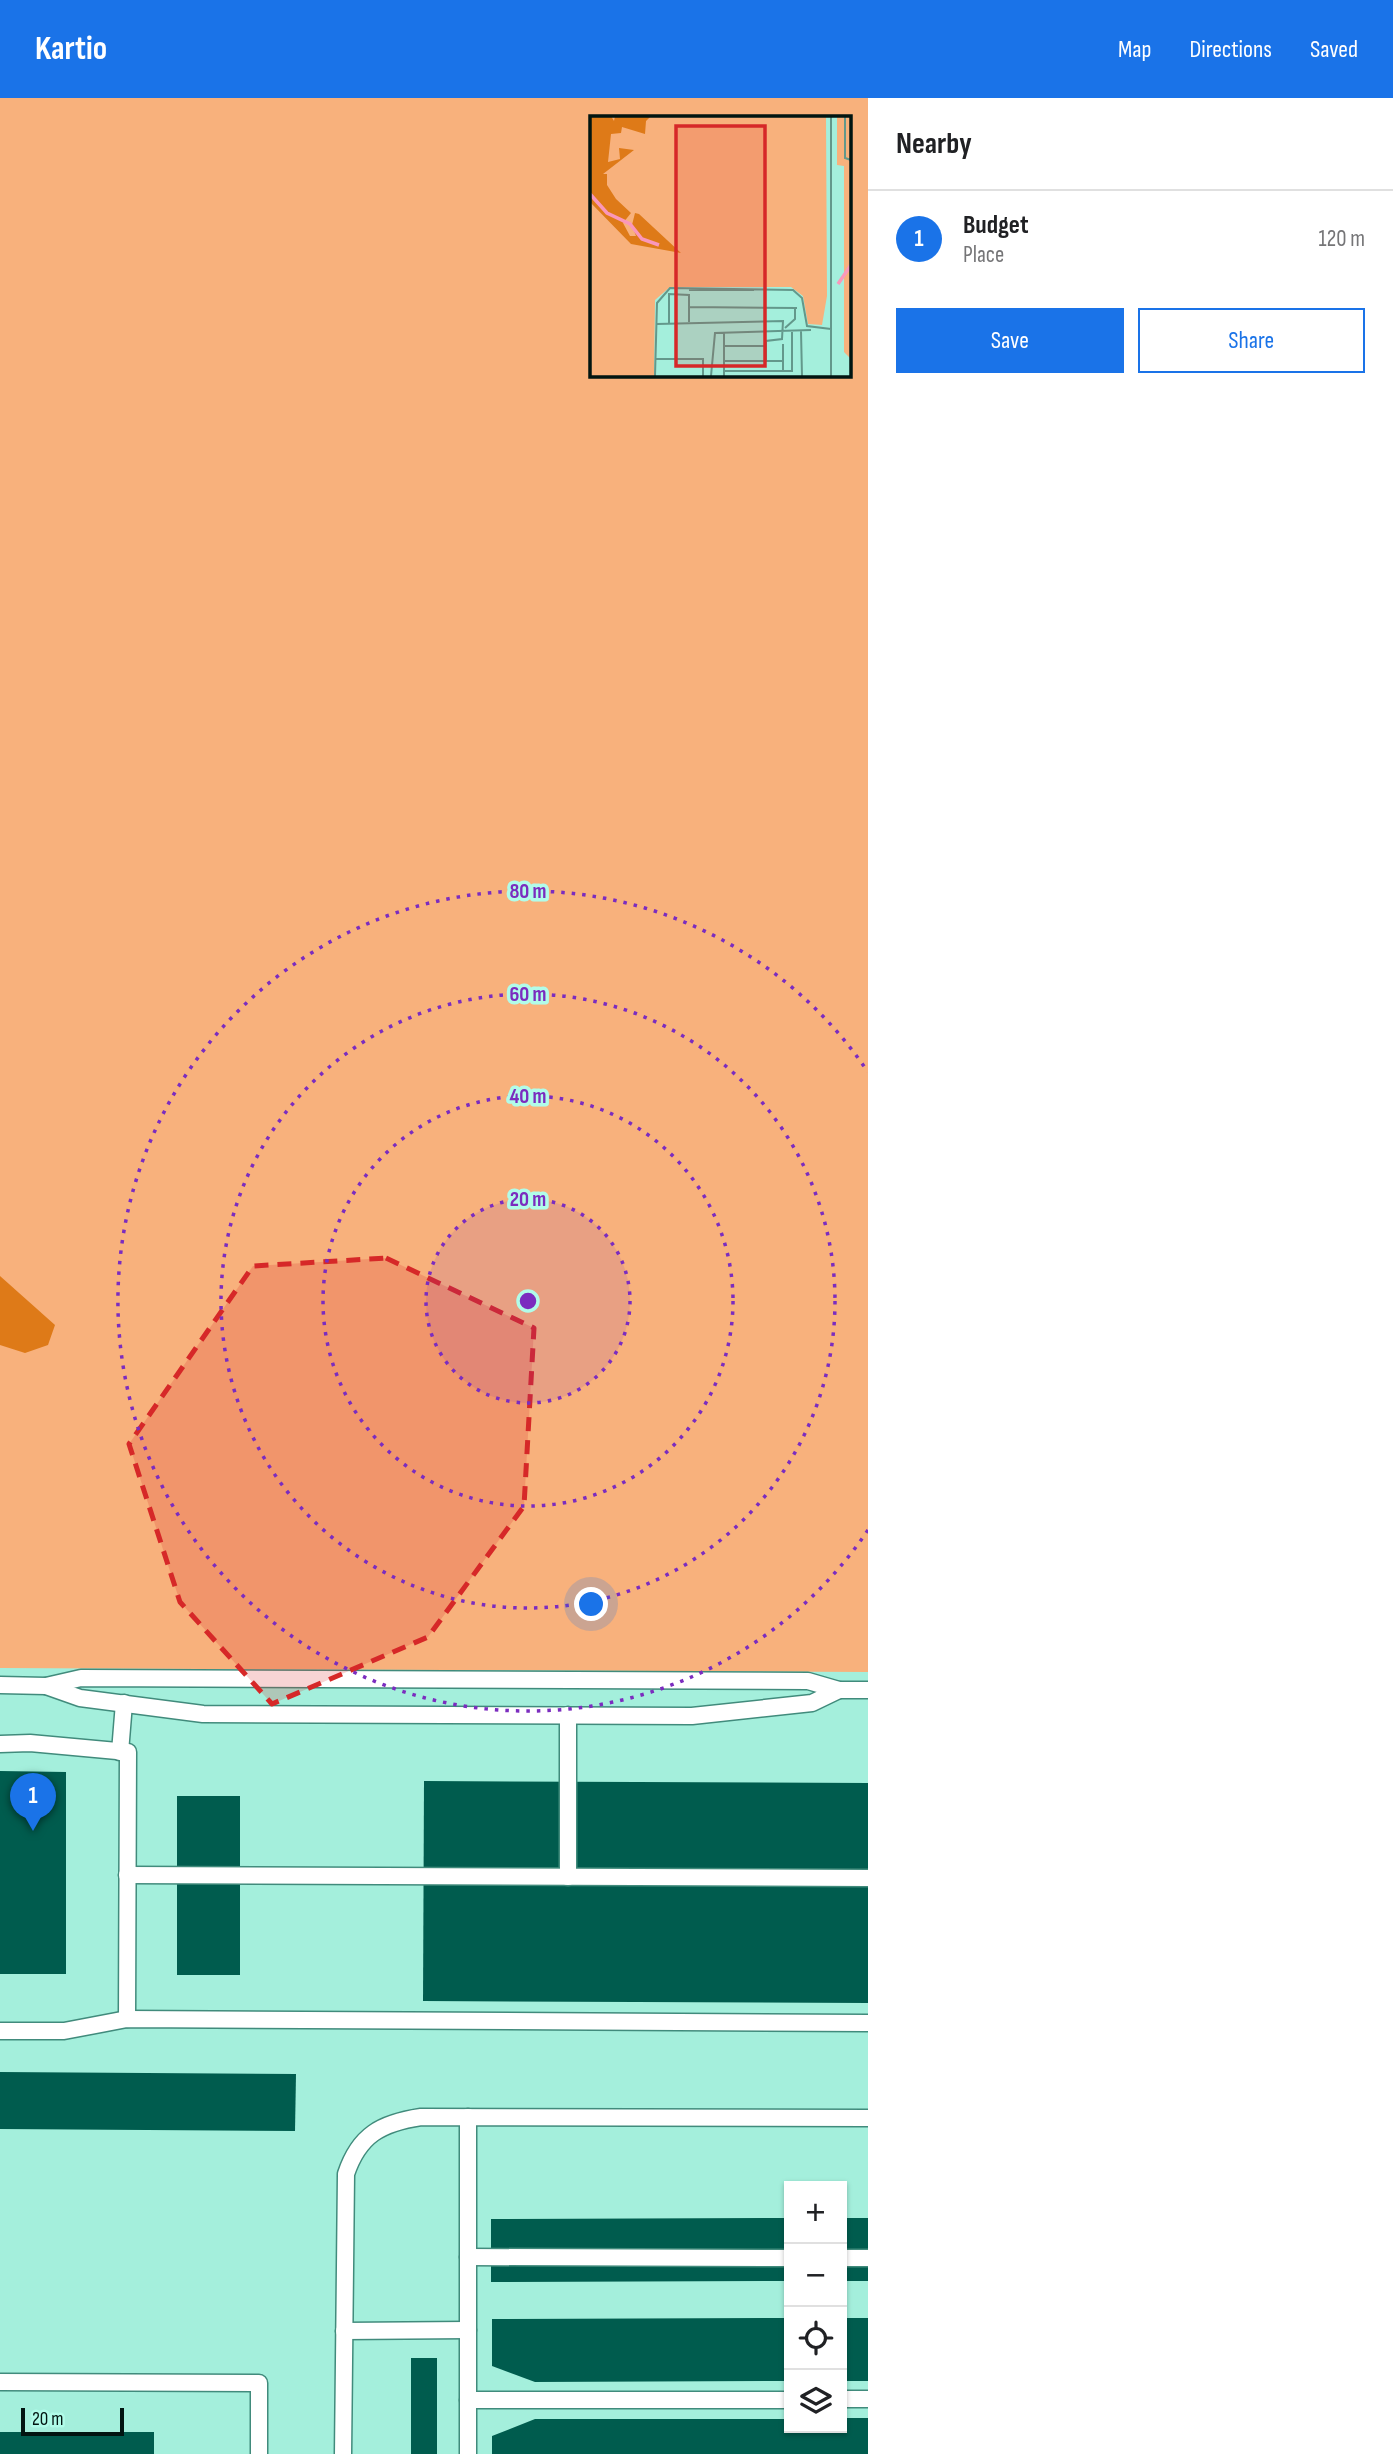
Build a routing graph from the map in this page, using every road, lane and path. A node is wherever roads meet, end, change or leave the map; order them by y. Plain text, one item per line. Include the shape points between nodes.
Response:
1 (0, 1685) edge
2 (46, 1686) junction
3 (839, 1690) junction
4 (868, 1690) edge
5 (124, 1703) junction
6 (568, 1715) junction
7 (0, 1744) edge
8 (120, 1752) junction
9 (127, 1875) junction
10 (568, 1877) junction
11 (868, 1878) edge
12 (127, 2019) junction
13 (868, 2023) edge
14 (0, 2031) edge
15 (468, 2117) junction
16 (868, 2118) edge
17 (468, 2257) junction
18 (784, 2258) edge
19 (847, 2258) edge
20 (868, 2258) edge
21 (344, 2330) junction
22 (468, 2330) junction
23 (0, 2382) edge
24 (847, 2399) edge
25 (868, 2399) edge
26 (468, 2400) junction
27 (784, 2400) edge
28 (259, 2454) edge
29 (343, 2454) edge
30 (468, 2454) edge

1 - 2 lane
2 - 3 lane via 81,1678 808,1681
2 - 5 lane via 80,1698
3 - 4 lane
3 - 6 lane via 812,1703 692,1716
5 - 6 lane via 203,1714
5 - 8 lane
6 - 10 lane
7 - 8 lane
8 - 9 lane via 128,1752
9 - 10 lane
9 - 12 lane
10 - 11 lane
12 - 13 lane
12 - 14 lane via 64,2031
15 - 16 lane
15 - 17 lane
15 - 21 lane via 399,2120 364,2140 352,2157 344,2195
17 - 18 lane
17 - 22 lane
19 - 20 lane
21 - 22 lane
21 - 29 lane
22 - 26 lane
23 - 28 lane via 259,2383
24 - 25 lane
26 - 27 lane
26 - 30 lane

